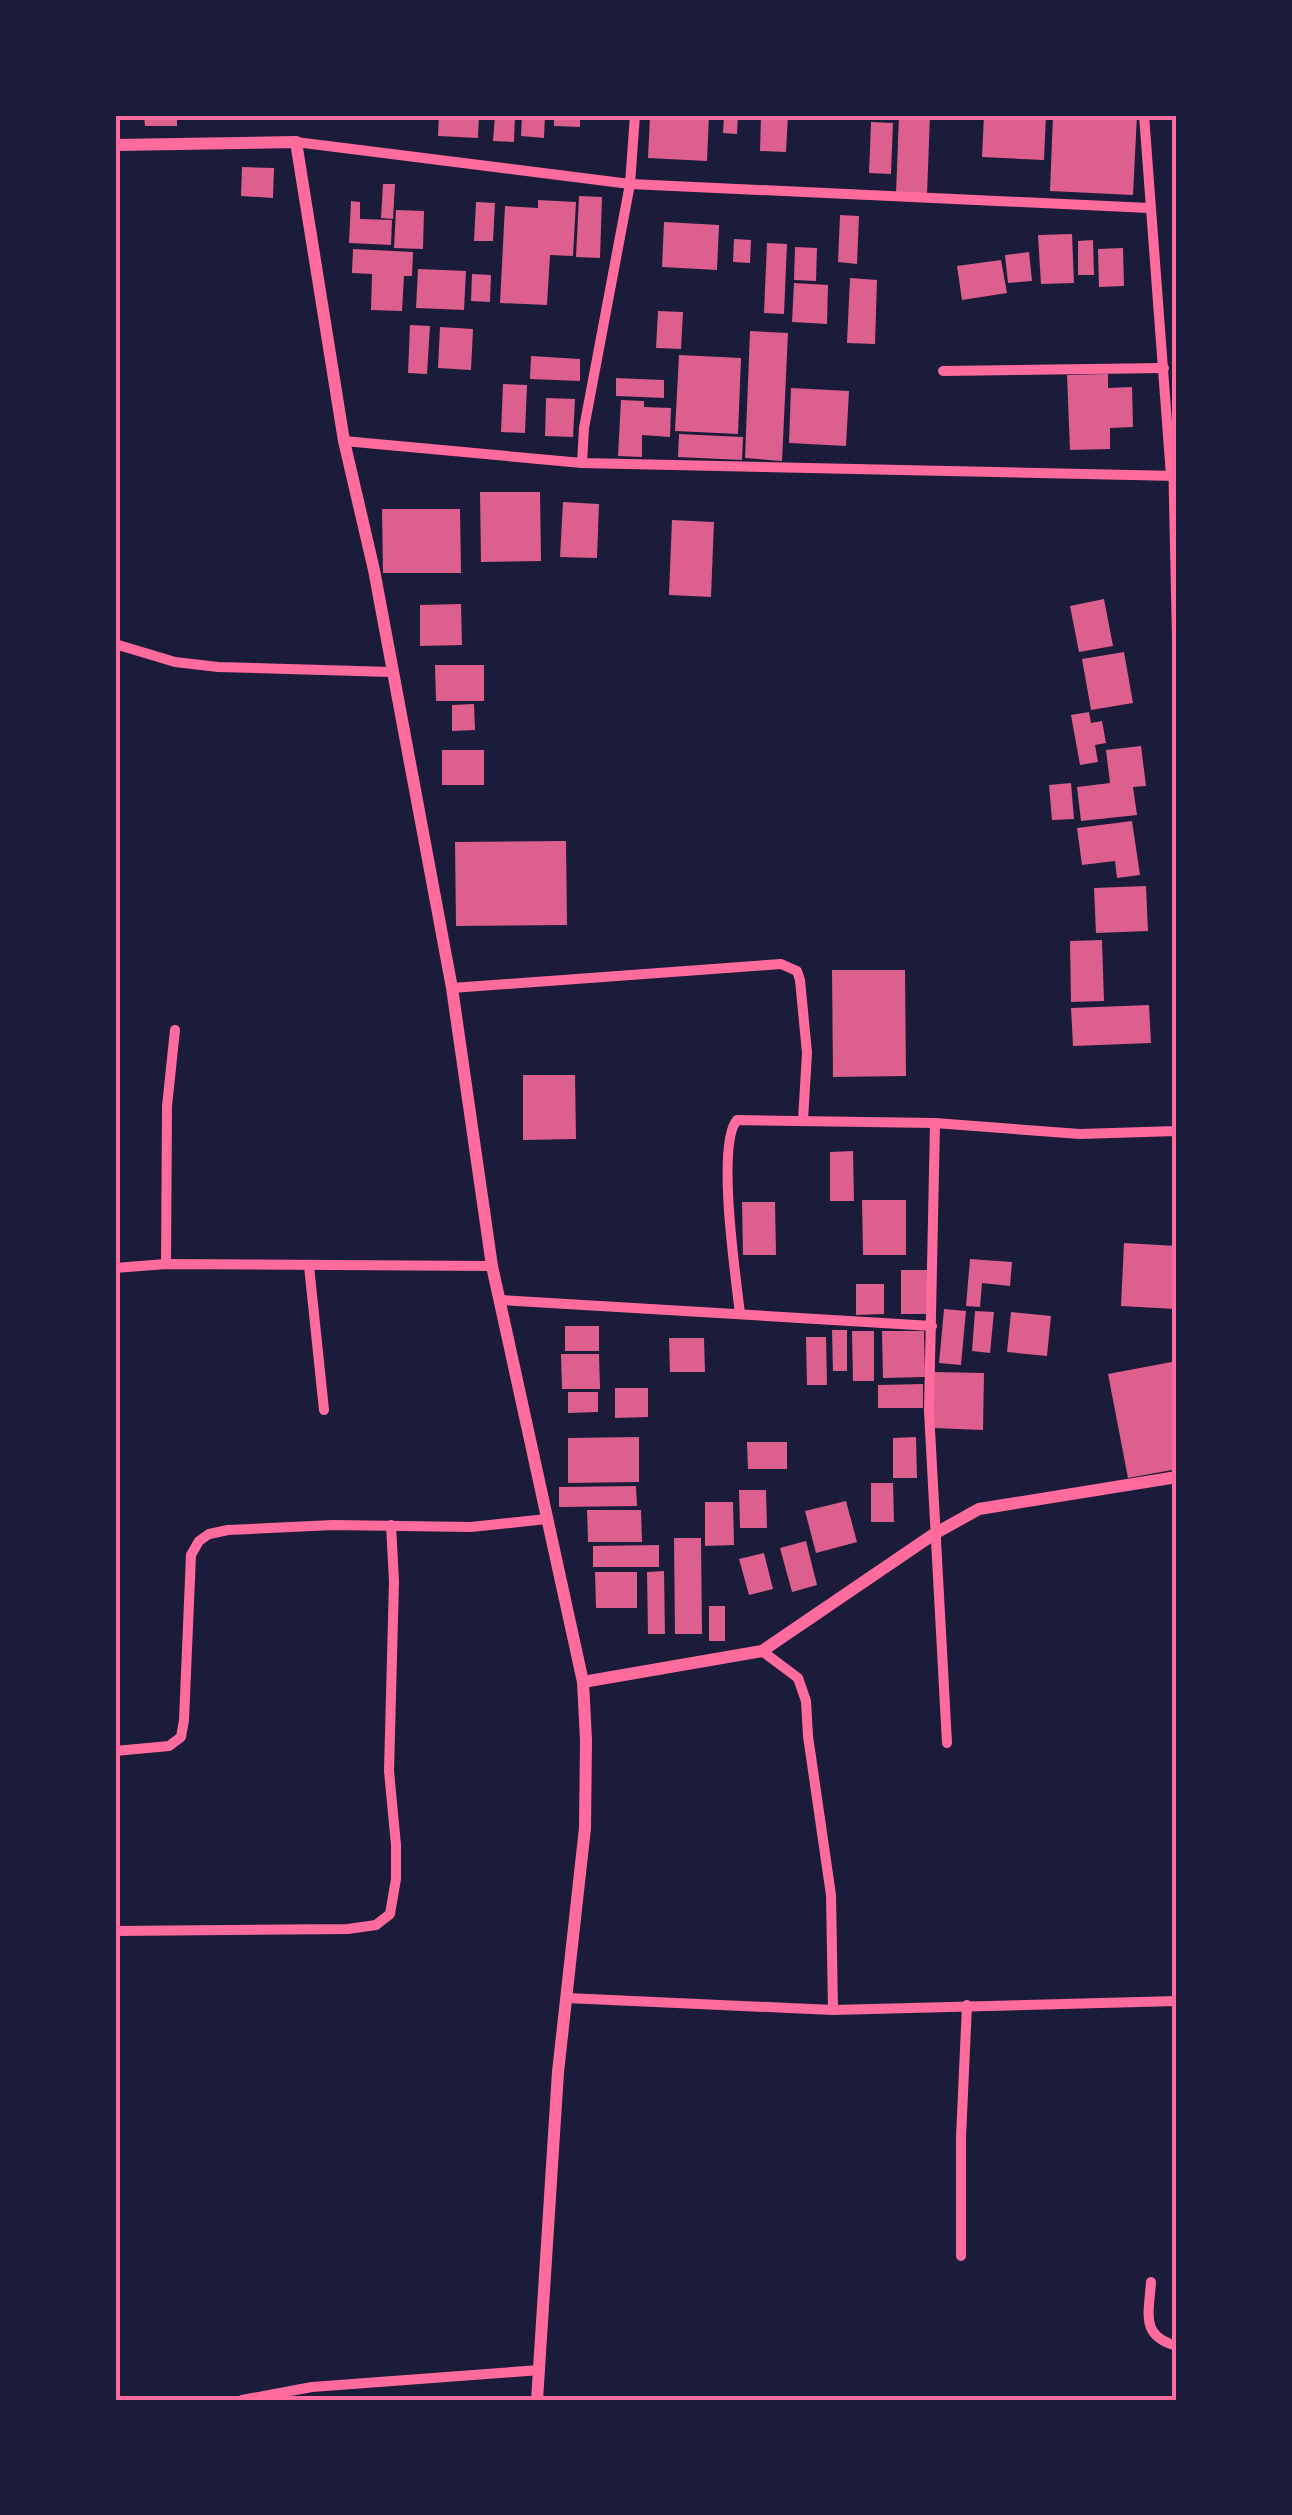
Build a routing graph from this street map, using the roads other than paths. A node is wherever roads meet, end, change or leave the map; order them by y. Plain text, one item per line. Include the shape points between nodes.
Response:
1 (636, 115) edge
2 (1144, 115) edge
3 (296, 142) junction
4 (115, 145) edge
5 (630, 184) junction
6 (1150, 208) junction
7 (1164, 368) junction
8 (942, 371) dead end
9 (344, 441) junction
10 (582, 463) junction
11 (1174, 476) edge
12 (115, 644) edge
13 (392, 672) junction
14 (1177, 754) edge
15 (452, 988) junction
16 (176, 1030) dead end
17 (803, 1120) junction
18 (935, 1124) junction
19 (1177, 1130) edge
20 (166, 1264) junction
21 (310, 1266) junction
22 (492, 1266) junction
23 (115, 1268) edge
24 (501, 1300) junction
25 (740, 1314) junction
26 (932, 1326) junction
27 (324, 1410) dead end
28 (1177, 1477) edge
29 (547, 1519) junction
30 (392, 1524) junction
31 (934, 1534) junction
32 (762, 1651) junction
33 (583, 1682) junction
34 (947, 1744) dead end
35 (115, 1751) edge
36 (115, 1932) edge
37 (567, 1998) junction
38 (1177, 2001) edge
39 (968, 2005) junction
40 (834, 2010) junction
41 (962, 2256) dead end
42 (1150, 2282) dead end
43 (1177, 2346) edge
44 (540, 2370) junction
45 (242, 2400) edge
46 (537, 2400) edge

1 - 5 street
2 - 6 street
3 - 4 street
3 - 5 street
3 - 9 street
5 - 6 street
5 - 10 street
6 - 7 street
7 - 8 street
7 - 11 street
9 - 10 street
9 - 13 street
10 - 11 street
11 - 14 lane
12 - 13 street via 218,667
13 - 15 street
15 - 17 street via 782,964 800,980 807,1053
15 - 22 street
16 - 20 street via 167,1106
17 - 18 street
17 - 25 street via 738,1120 730,1129
18 - 19 street via 1080,1134
18 - 26 street
20 - 21 street
20 - 23 street
21 - 22 street
21 - 27 street
22 - 24 street
24 - 25 street
24 - 29 street
25 - 26 street
26 - 31 street
28 - 31 street via 992,1505
29 - 30 street via 471,1527
29 - 33 street
30 - 35 street via 228,1530 199,1541 191,1555 181,1737 169,1746
30 - 36 street via 389,1771 396,1879 390,1914 376,1925 348,1928
31 - 32 street
31 - 34 street
32 - 33 street
32 - 40 street via 798,1678 806,1701 831,1896
33 - 37 street via 585,1828
37 - 40 street
37 - 44 street
38 - 39 street
39 - 40 street
39 - 41 street
42 - 43 street via 1152,2334
44 - 45 street via 312,2387
44 - 46 street

